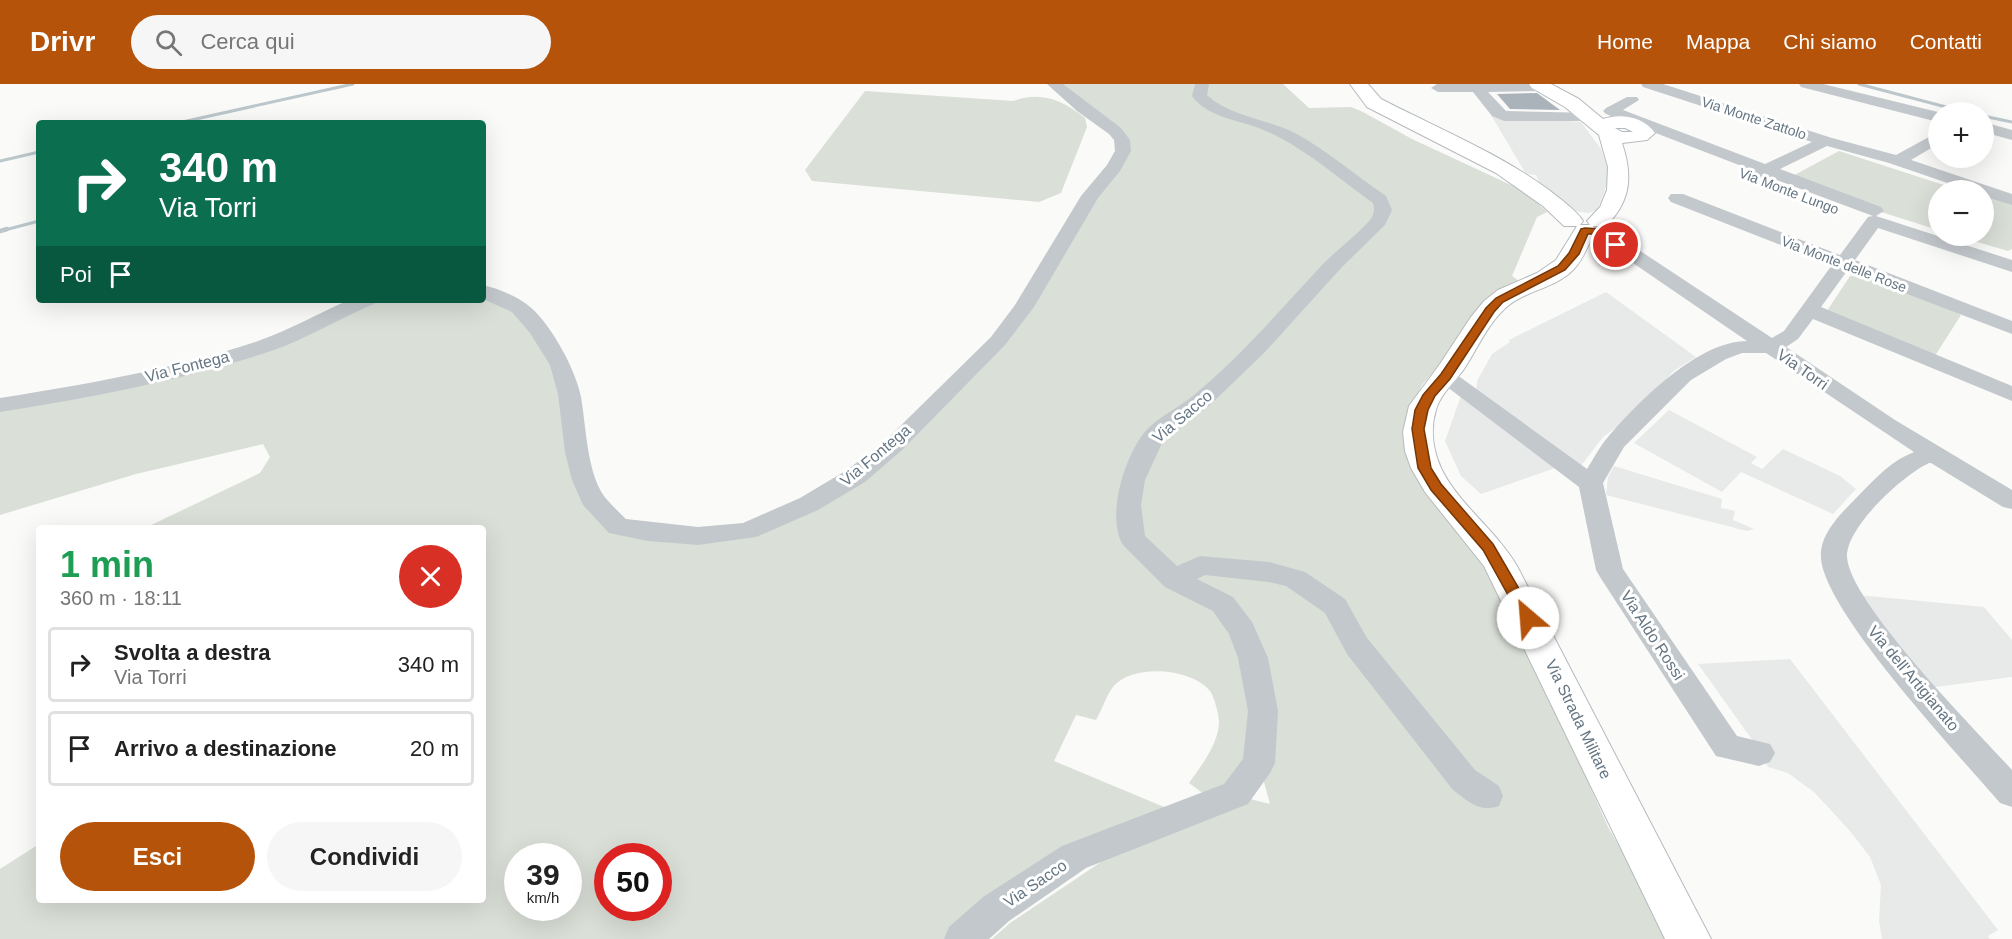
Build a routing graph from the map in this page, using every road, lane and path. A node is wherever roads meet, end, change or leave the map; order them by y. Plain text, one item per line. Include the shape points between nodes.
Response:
1 (1054, 84) edge
2 (1202, 84) edge
3 (1359, 84) edge
4 (1648, 84) edge
5 (1806, 84) edge
6 (1540, 85) edge
7 (1438, 88) dead end
8 (1477, 88) junction
9 (1632, 100) dead end
10 (1572, 103) junction
11 (1928, 114) edge
12 (1604, 131) junction
13 (1635, 131) junction
14 (1994, 131) edge
15 (2012, 135) edge
16 (1826, 141) junction
17 (1928, 143) edge
18 (1894, 160) junction
19 (1722, 162) junction
20 (1762, 171) junction
21 (1677, 198) dead end
22 (2012, 200) edge
23 (1876, 217) junction
24 (1588, 226) junction
25 (1928, 228) edge
26 (1989, 246) edge
27 (2012, 253) edge
28 (2012, 259) edge
29 (1844, 264) junction
30 (2012, 266) edge
31 (486, 292) edge
32 (360, 303) edge
33 (1810, 310) junction
34 (2012, 328) edge
35 (1772, 347) junction
36 (1445, 377) junction
37 (2012, 394) edge
38 (0, 405) edge
39 (1932, 454) junction
40 (1591, 483) junction
41 (2012, 501) edge
42 (1175, 580) junction
43 (1760, 753) dead end
44 (2012, 793) edge
45 (1487, 796) dead end
46 (962, 939) edge
47 (1688, 939) edge

1 - 31 street, Via Fontega via 1115,130 1123,151 1090,196 1024,307 998,341 894,445 856,476 809,504 747,531 698,536 618,527 592,499 584,480 561,365 519,308
2 - 42 street, Via Sacco via 1199,96 1211,107 1291,136 1380,200 1383,212 1379,221 1256,348 1149,443 1133,480 1128,505 1132,539
3 - 24 main road, Via Torri via 1374,103 1516,175
4 - 16 street, Via Monte Zattolo
5 - 11 street
6 - 8 street
6 - 10 main road
7 - 8 street
8 - 12 street via 1504,116
9 - 20 street via 1611,111
10 - 12 main road
10 - 13 main road
12 - 13 main road via 1622,141
12 - 24 main road via 1619,164 1620,187 1616,201
13 - 19 street, Via Monte Lungo via 1678,142
14 - 15 street
16 - 18 street, Via Monte Zattolo
16 - 20 street, Via Monte Zattolo
17 - 18 street
18 - 22 street, Via Monte Zattolo
19 - 20 street, Via Monte Lungo
19 - 23 street, Via Monte Lungo
20 - 23 street, Via Monte Lungo
21 - 29 street, Via Monte delle Rose
23 - 25 street, Via Monte Lungo
23 - 28 street, Via Monte Lungo
23 - 29 street
23 - 30 street, Via Monte Lungo
24 - 35 street, Via Torri
24 - 36 main road, Via Strada Militare via 1562,268 1512,292 1490,310
26 - 27 street
29 - 33 street
29 - 34 street, Via Monte delle Rose
32 - 38 street, Via Fontega via 268,344 201,364
33 - 35 street via 1791,335
33 - 37 street
35 - 39 street, Via Torri
35 - 40 street via 1740,347 1683,375 1615,443
36 - 40 street
36 - 47 main road, Via Strada Militare via 1422,410 1418,429 1424,468 1488,547 1512,588
39 - 41 street, Via Torri
39 - 44 street, Via dell'Artigianato via 1899,467 1841,529 1834,560 1842,583 1877,637
40 - 43 street, Via Aldo Rossi via 1610,570 1727,747
42 - 45 street via 1200,565 1269,572 1295,579 1335,606 1357,646 1432,743 1464,780
42 - 46 street, Via Sacco via 1223,604 1242,630 1254,658 1263,711 1259,763 1236,794 1074,857 996,909

